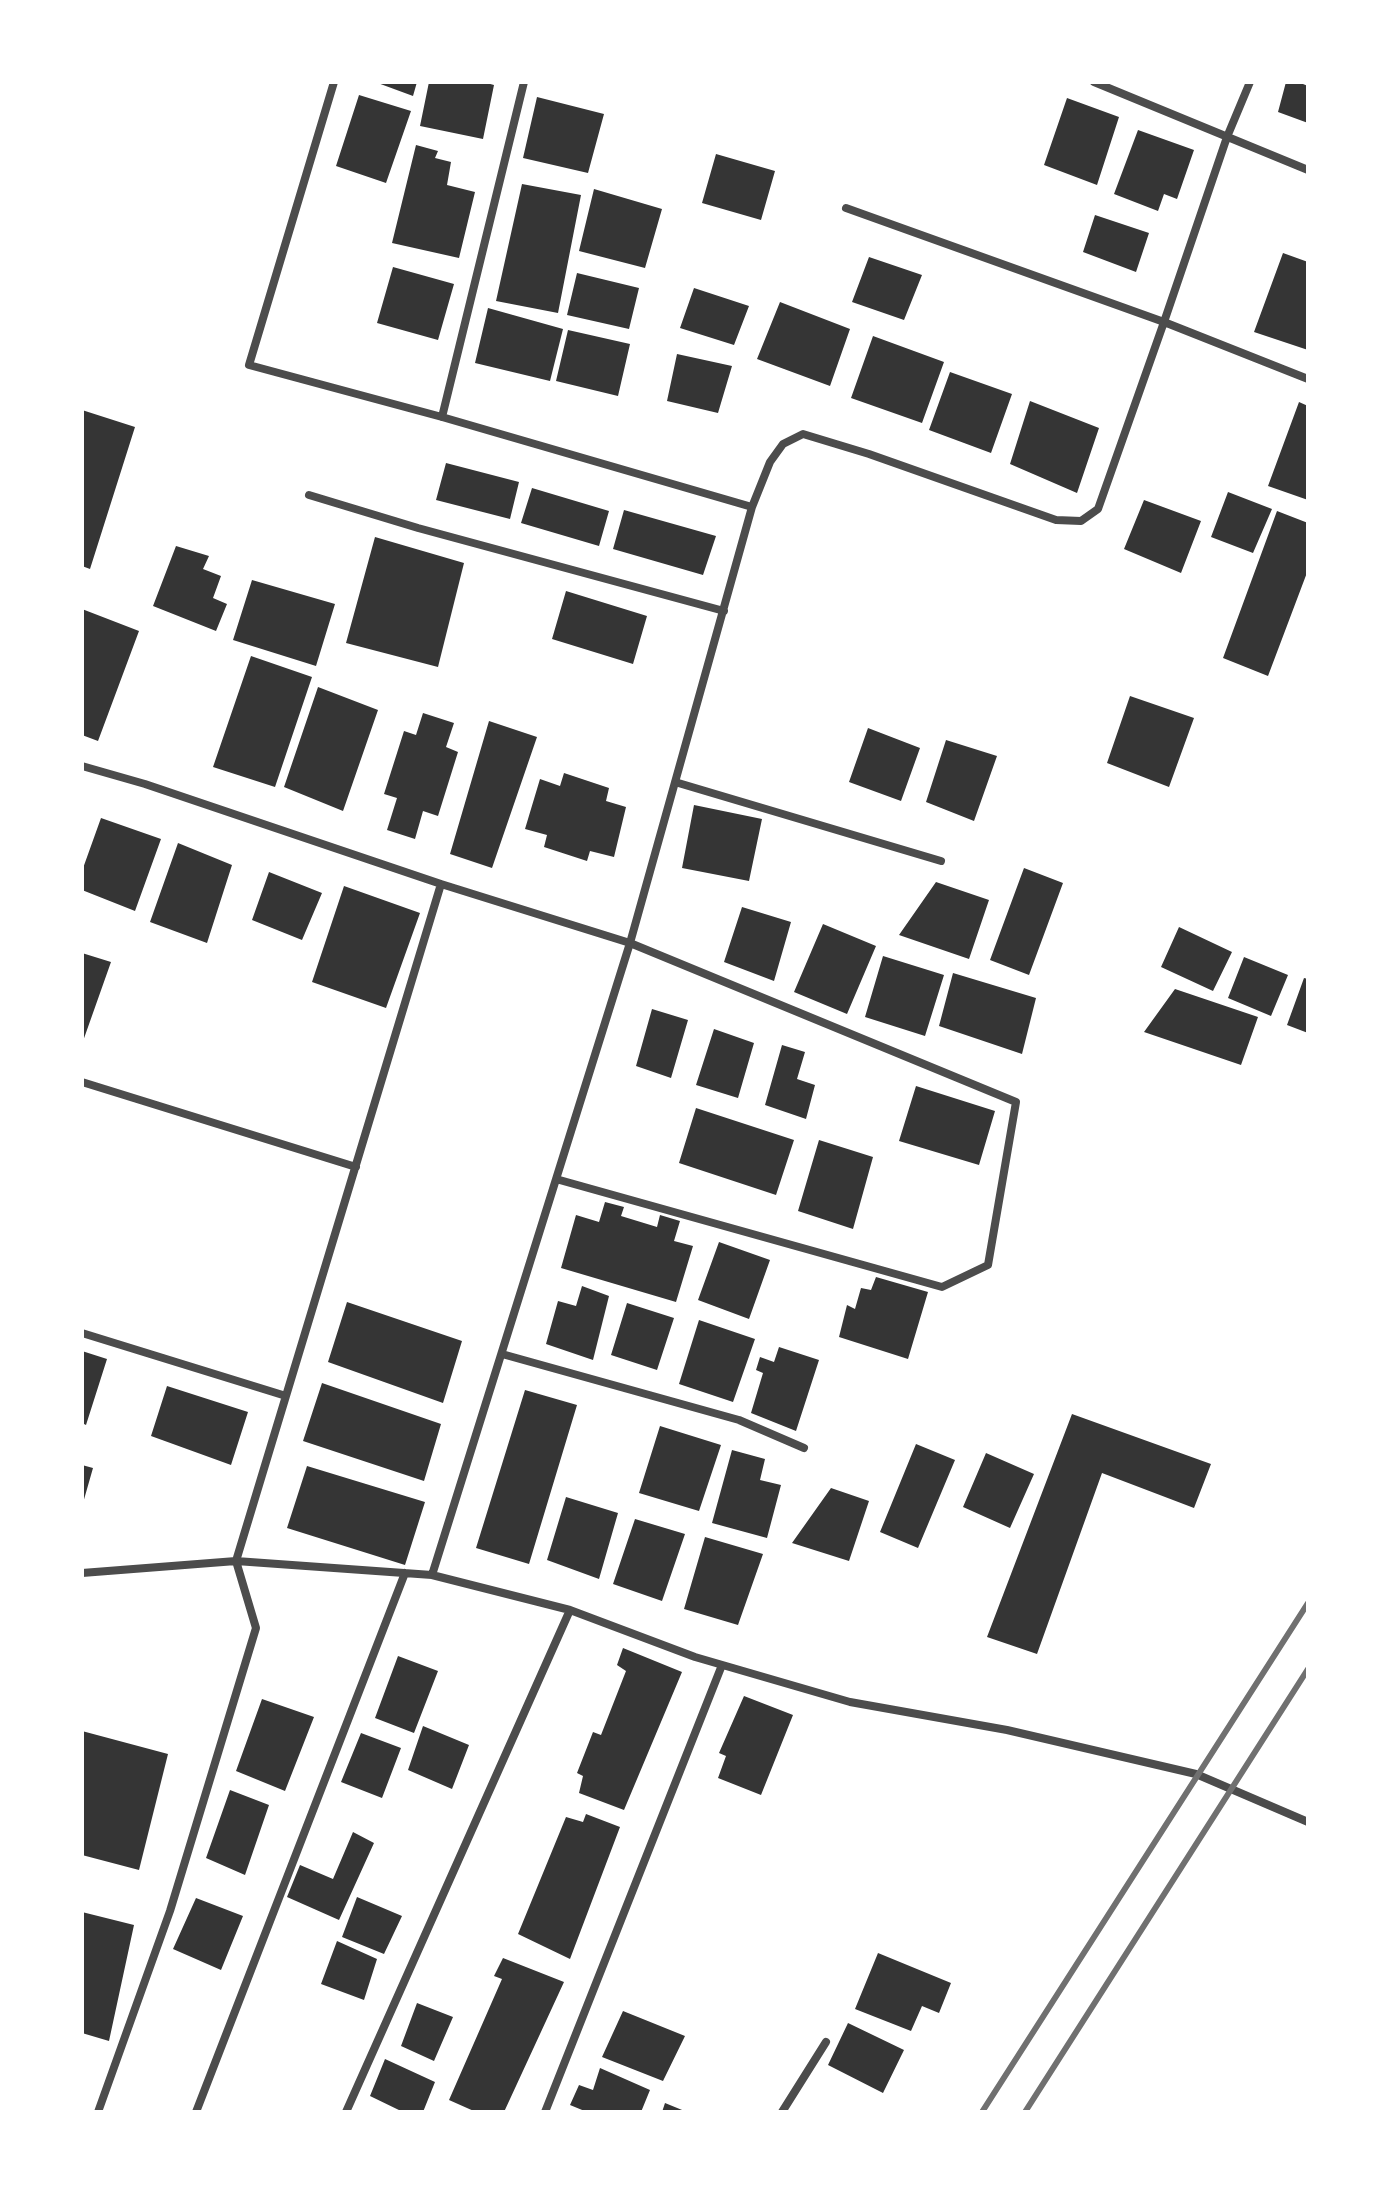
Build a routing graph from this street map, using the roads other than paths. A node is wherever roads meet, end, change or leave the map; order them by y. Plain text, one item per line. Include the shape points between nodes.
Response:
1 (334, 82) edge
2 (524, 82) edge
3 (1094, 82) edge
4 (1250, 82) edge
5 (1227, 137) junction
6 (1308, 170) edge
7 (846, 208) dead end
8 (1164, 322) junction
9 (1308, 379) edge
10 (442, 417) junction
11 (309, 495) dead end
12 (752, 507) junction
13 (724, 611) junction
14 (82, 766) edge
15 (675, 782) junction
16 (941, 861) dead end
17 (441, 884) junction
18 (630, 943) junction
19 (82, 1082) edge
20 (356, 1167) junction
21 (556, 1179) junction
22 (82, 1333) edge
23 (502, 1354) junction
24 (286, 1396) junction
25 (804, 1448) dead end
26 (236, 1561) junction
27 (82, 1573) edge
28 (405, 1573) junction
29 (432, 1575) junction
30 (570, 1610) junction
31 (722, 1665) junction
32 (1308, 1822) edge
33 (826, 2042) dead end
34 (98, 2112) edge
35 (196, 2112) edge
36 (346, 2112) edge
37 (545, 2112) edge
38 (782, 2112) edge

1 - 10 street via 249,365
2 - 10 street
3 - 5 street
4 - 5 street
5 - 6 street
5 - 8 street
7 - 8 street
8 - 9 street
8 - 12 street via 1098,509 1081,521 1056,520 803,434 783,444 770,462
10 - 12 street
11 - 13 street
12 - 13 street
13 - 15 street
14 - 17 street
15 - 16 street
15 - 18 street
17 - 18 street
17 - 20 street
18 - 21 street
18 - 21 street via 1016,1102 988,1265 942,1287
19 - 20 street
20 - 24 street
21 - 23 street
22 - 24 street
23 - 25 street via 739,1420
23 - 29 street
24 - 26 street
26 - 27 street
26 - 28 street
26 - 34 street via 256,1628 170,1911
28 - 29 street
28 - 35 street
29 - 30 street
30 - 31 street
30 - 36 street
31 - 32 street via 850,1702 1007,1730 1196,1774
31 - 37 street
33 - 38 street

